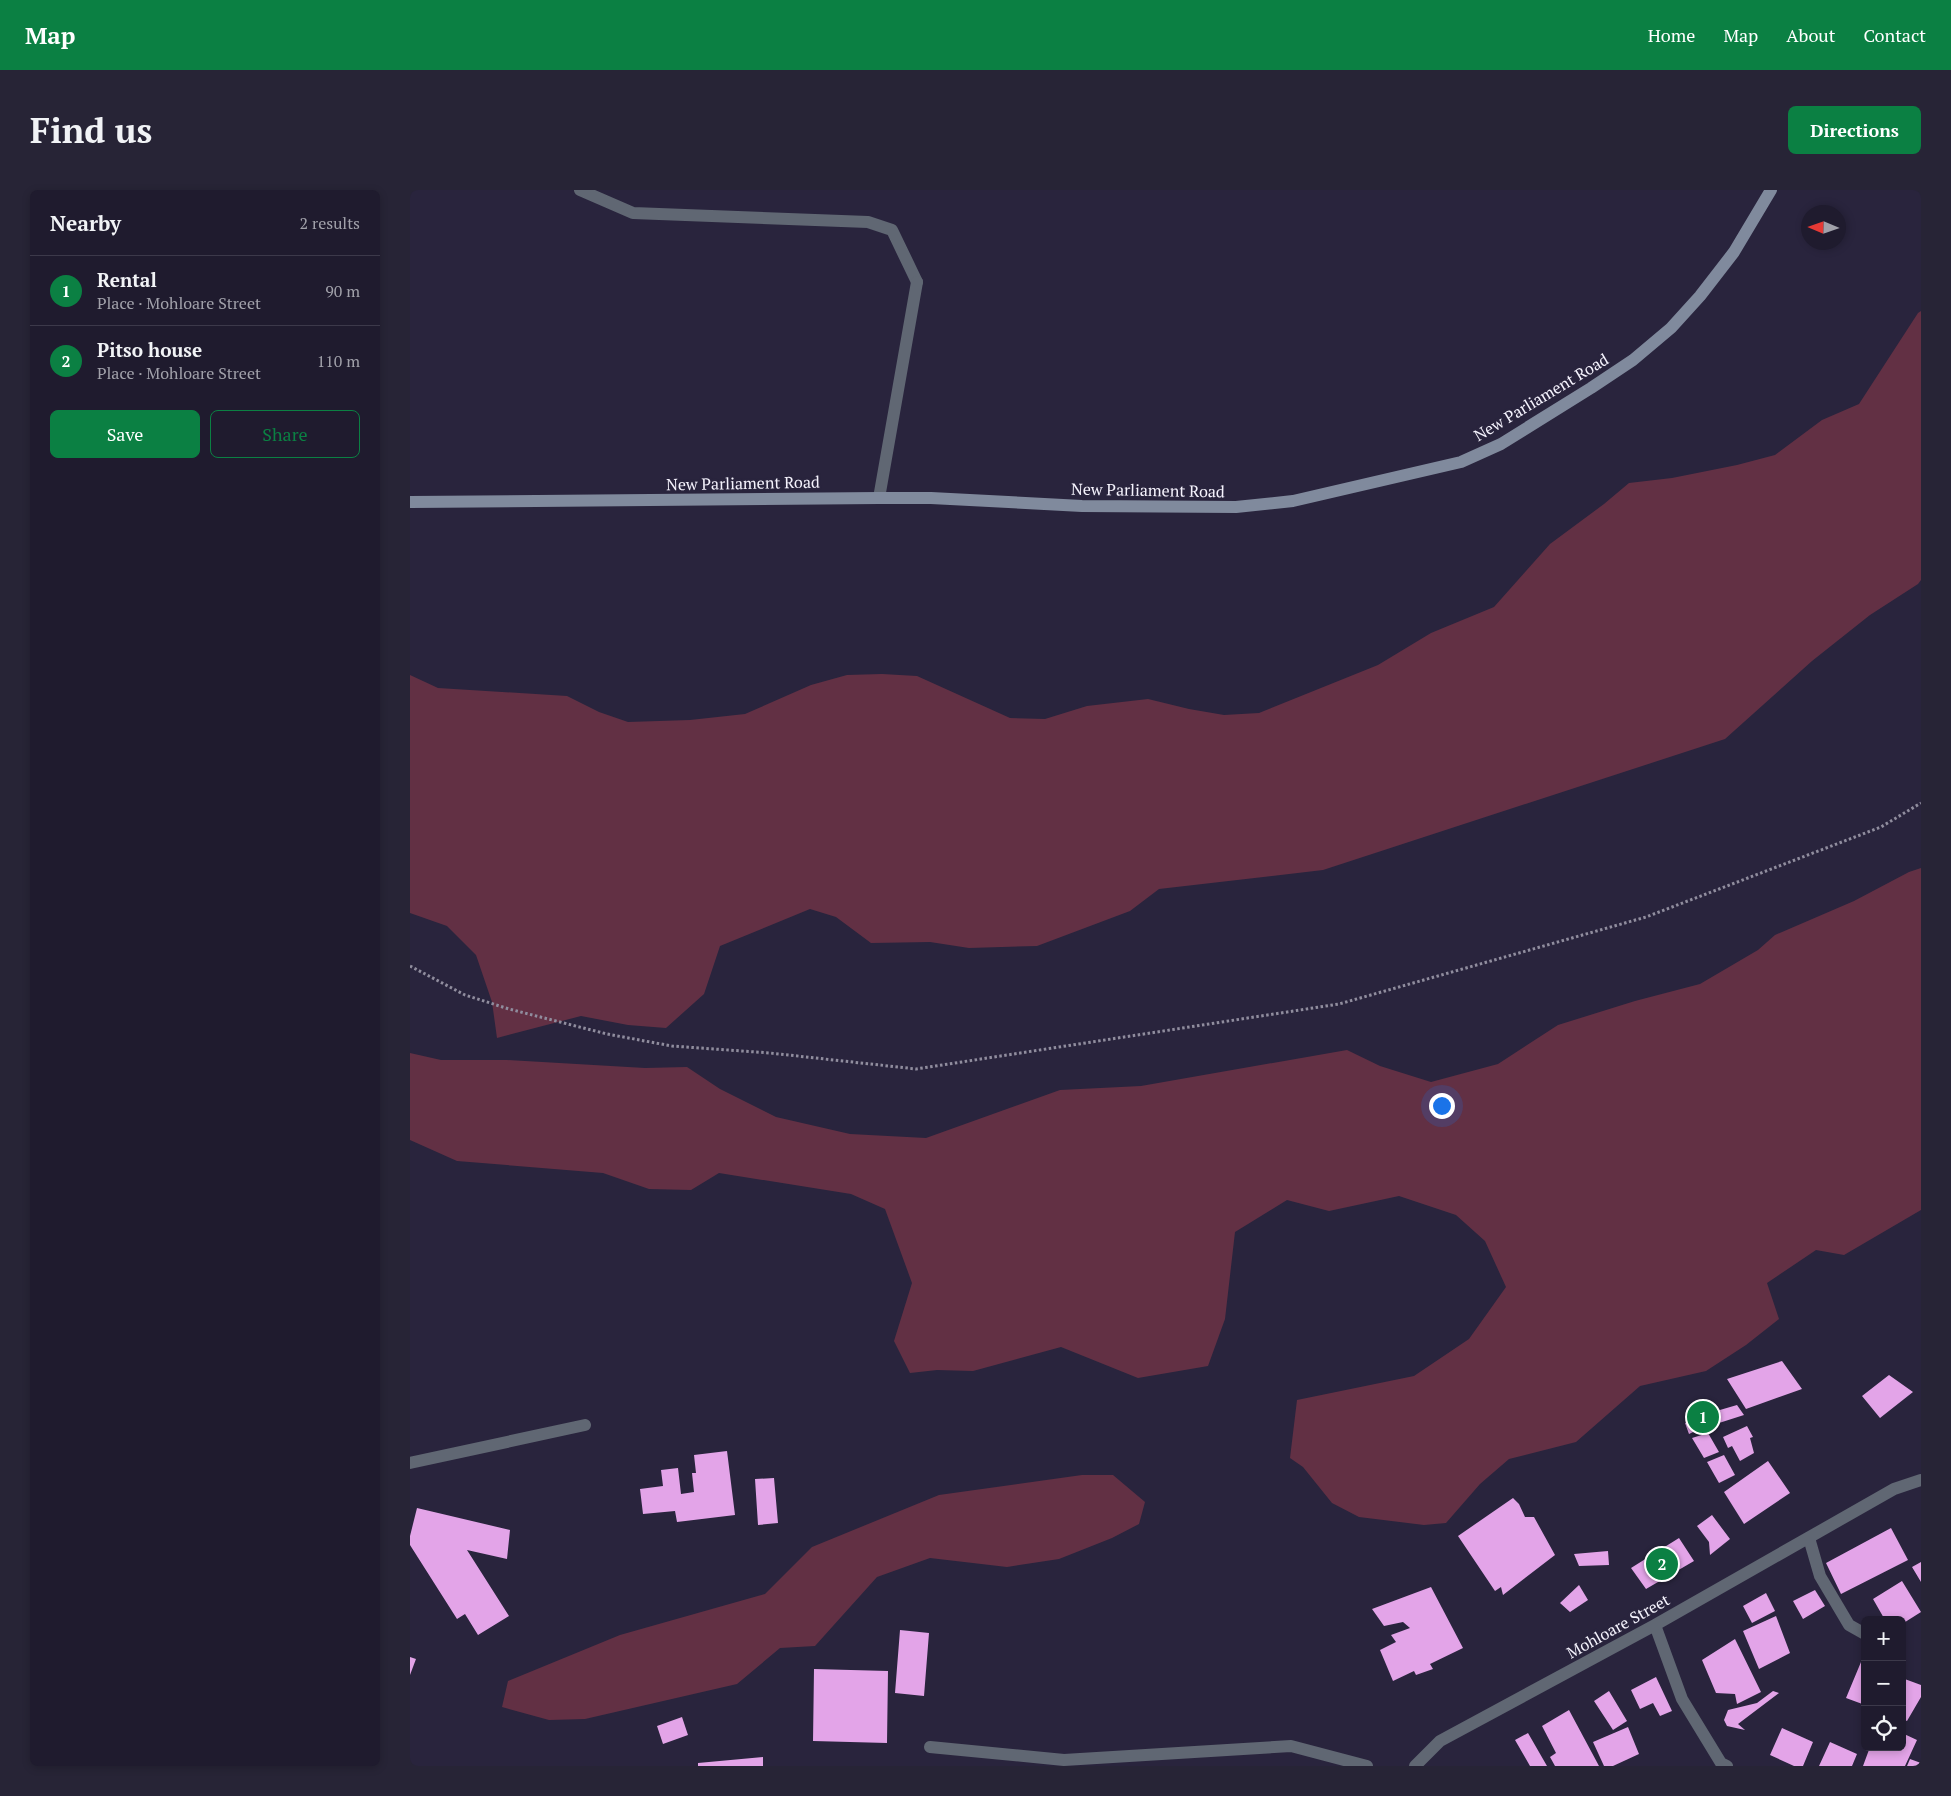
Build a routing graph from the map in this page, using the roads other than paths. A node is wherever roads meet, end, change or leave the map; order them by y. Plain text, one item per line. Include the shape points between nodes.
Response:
1 (580, 190) edge
2 (1771, 190) edge
3 (879, 498) junction
4 (410, 502) edge
5 (584, 1425) dead end
6 (410, 1463) edge
7 (1921, 1480) edge
8 (1809, 1538) junction
9 (1655, 1625) junction
10 (1861, 1632) edge
11 (930, 1747) dead end
12 (1367, 1766) edge
13 (1415, 1766) edge
14 (1727, 1766) edge

1 - 3 street via 633,213 868,222 892,230 918,282
2 - 3 street, New Parliament Road via 1734,252 1672,328 1591,388 1501,444 1461,462 1293,501 1236,507 1082,506
3 - 4 street, New Parliament Road
5 - 6 street
7 - 8 street, Mohloare Street via 1894,1489
8 - 9 street, Mohloare Street
8 - 10 street via 1820,1576 1849,1624
9 - 13 street, Mohloare Street via 1440,1742
9 - 14 street via 1682,1699 1721,1762
11 - 12 street via 1064,1760 1291,1746

